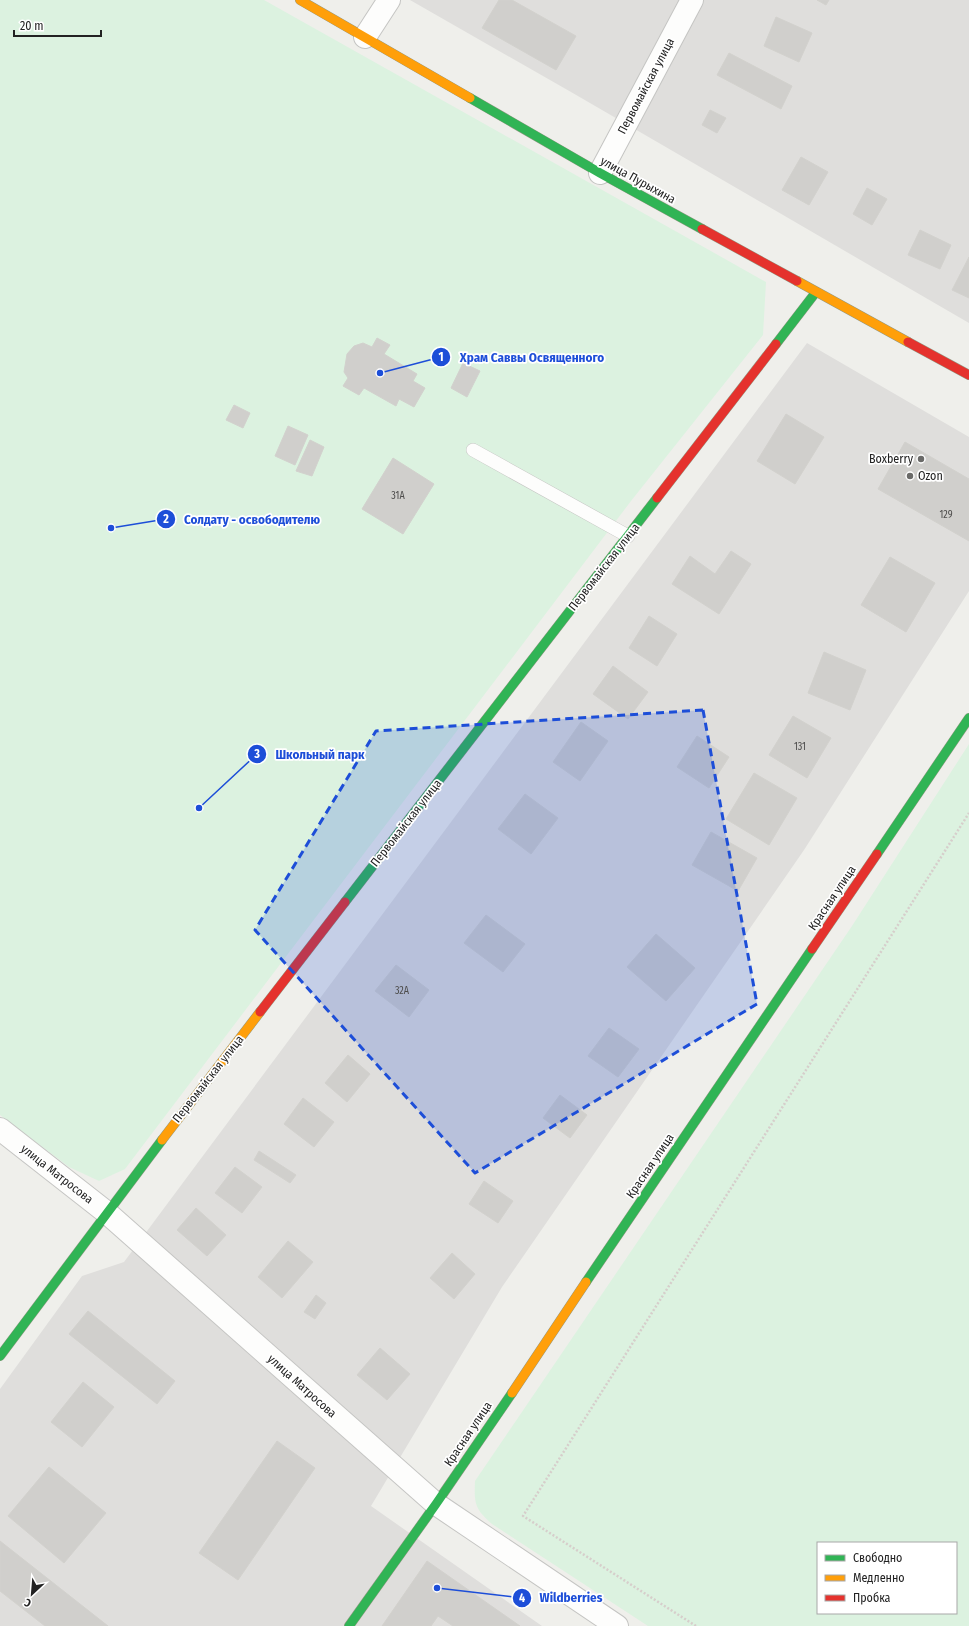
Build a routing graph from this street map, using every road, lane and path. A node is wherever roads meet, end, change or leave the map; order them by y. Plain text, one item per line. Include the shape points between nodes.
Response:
1 (300, 0) edge
2 (389, 0) edge
3 (692, 0) edge
4 (365, 37) junction
5 (600, 173) junction
6 (816, 292) junction
7 (969, 375) edge
8 (473, 450) dead end
9 (628, 536) junction
10 (969, 718) edge
11 (969, 813) edge
12 (0, 1129) edge
13 (106, 1212) junction
14 (0, 1356) edge
15 (436, 1504) junction
16 (348, 1626) edge
17 (617, 1626) edge
18 (696, 1626) edge

1 - 4 street, улица Пурыхина
2 - 4 street
3 - 5 street, Первомайская улица
4 - 5 street, улица Пурыхина
5 - 6 street, улица Пурыхина
6 - 7 street, улица Пурыхина
6 - 9 street, Первомайская улица
8 - 9 lane
9 - 13 street, Первомайская улица
10 - 15 street, Красная улица
11 - 18 path via 523,1516
12 - 13 street, улица Матросова
13 - 14 street, Первомайская улица
13 - 15 street, улица Матросова
15 - 16 street, Красная улица
15 - 17 street, улица Матросова

